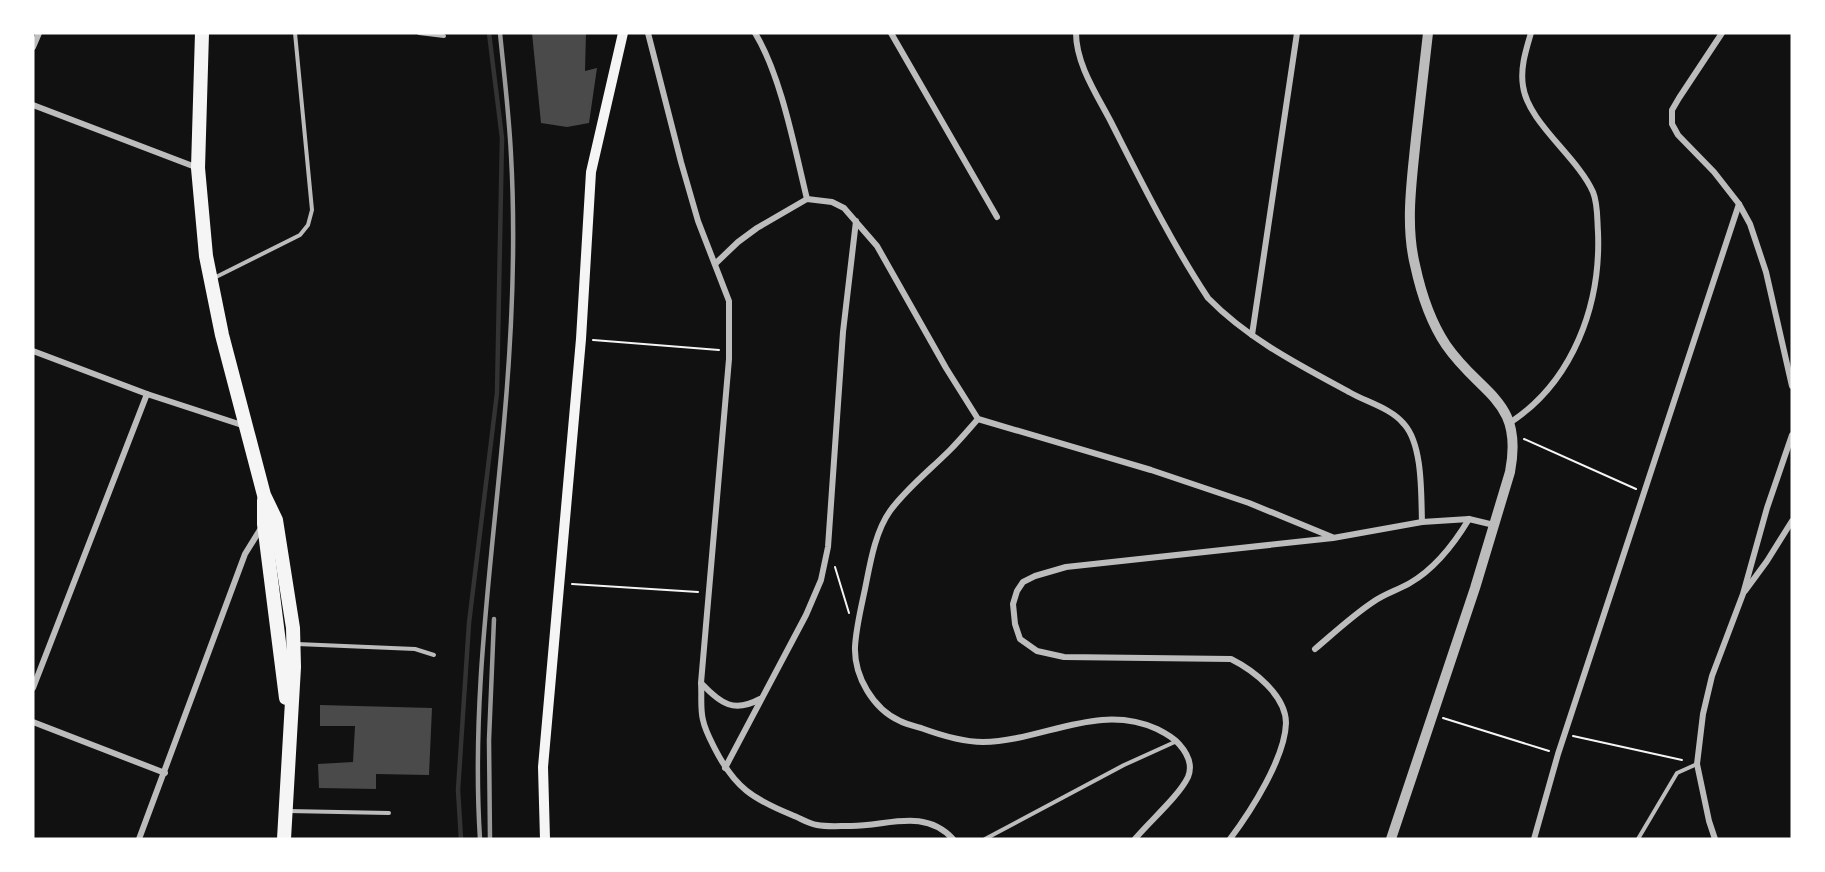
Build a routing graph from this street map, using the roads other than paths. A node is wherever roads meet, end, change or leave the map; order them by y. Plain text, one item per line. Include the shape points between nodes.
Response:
1 (39, 33) edge
2 (202, 33) edge
3 (295, 33) edge
4 (419, 33) edge
5 (623, 33) edge
6 (648, 33) edge
7 (755, 33) edge
8 (891, 33) edge
9 (1076, 33) edge
10 (1297, 33) edge
11 (1428, 33) edge
12 (1531, 33) edge
13 (1722, 33) edge
14 (444, 36) dead end
15 (33, 47) edge
16 (33, 105) edge
17 (198, 168) junction
18 (807, 199) junction
19 (1739, 204) junction
20 (997, 217) dead end
21 (856, 221) junction
22 (715, 264) junction
23 (211, 279) junction
24 (1252, 335) junction
25 (33, 351) edge
26 (1792, 386) edge
27 (147, 394) junction
28 (978, 419) junction
29 (1510, 422) junction
30 (247, 427) junction
31 (1792, 435) edge
32 (1469, 519) junction
33 (1792, 521) edge
34 (270, 522) junction
35 (1422, 522) junction
36 (1494, 525) junction
37 (1334, 538) junction
38 (1743, 594) junction
39 (294, 644) junction
40 (1315, 649) dead end
41 (434, 655) dead end
42 (701, 683) junction
43 (33, 688) edge
44 (760, 698) junction
45 (290, 719) junction
46 (33, 722) edge
47 (1177, 741) junction
48 (1697, 764) junction
49 (725, 768) junction
50 (165, 773) junction
51 (285, 811) junction
52 (389, 813) dead end
53 (139, 839) edge
54 (284, 839) edge
55 (545, 839) edge
56 (953, 839) edge
57 (986, 839) edge
58 (1135, 839) edge
59 (1230, 839) edge
60 (1391, 839) edge
61 (1534, 839) edge
62 (1638, 839) edge
63 (1715, 839) edge

1 - 15 street
2 - 17 highway
3 - 23 lane via 312,210 308,225 300,235
4 - 14 lane
5 - 55 main road via 591,172 581,339 543,767
6 - 22 street via 698,221
7 - 18 street via 784,108
8 - 20 street
9 - 24 street via 1082,63 1096,93 1196,280 1222,313
10 - 24 street
11 - 29 street via 1411,181 1414,263 1426,306 1447,346 1500,404
12 - 29 street via 1522,86 1527,102 1594,194 1597,265 1592,303 1576,345 1555,381 1532,408
13 - 19 street via 1672,110 1672,124
16 - 17 street
17 - 23 highway
18 - 21 street via 832,202
18 - 22 street via 757,228
19 - 26 street via 1757,241
19 - 61 street via 1564,734
21 - 28 street via 877,246
21 - 44 street via 843,333 828,547 810,606
22 - 42 street via 729,302 730,351
23 - 30 highway
24 - 35 street via 1275,352 1404,423 1418,459
25 - 27 street
27 - 30 street
27 - 43 street
28 - 37 street via 1249,503
28 - 47 street via 919,478 882,525 868,573 855,649 864,687 881,709 898,721 982,742 1114,718 1149,725
29 - 36 street via 1514,455
30 - 34 highway
31 - 38 street
32 - 35 street
32 - 36 street
32 - 40 street via 1433,566 1409,584 1375,600
33 - 38 street
34 - 39 highway via 288,585
34 - 45 highway
34 - 50 street via 252,541 241,562
35 - 37 street
36 - 60 street
37 - 59 street via 1066,567 1035,576 1023,582 1017,591 1013,604 1020,639 1037,651 1065,657 1231,659 1248,667 1269,686 1286,722 1282,743 1262,789
38 - 48 street via 1712,676 1702,714
39 - 41 lane via 415,649
39 - 45 highway
42 - 44 street via 728,704 745,707
42 - 49 street via 702,718
44 - 49 street
45 - 51 highway
46 - 50 street
47 - 57 lane
47 - 58 street via 1190,763 1187,780
48 - 62 lane via 1677,773
48 - 63 street
49 - 56 street via 758,800 817,825 853,827 922,821 939,827
50 - 53 street
51 - 52 lane
51 - 54 highway

